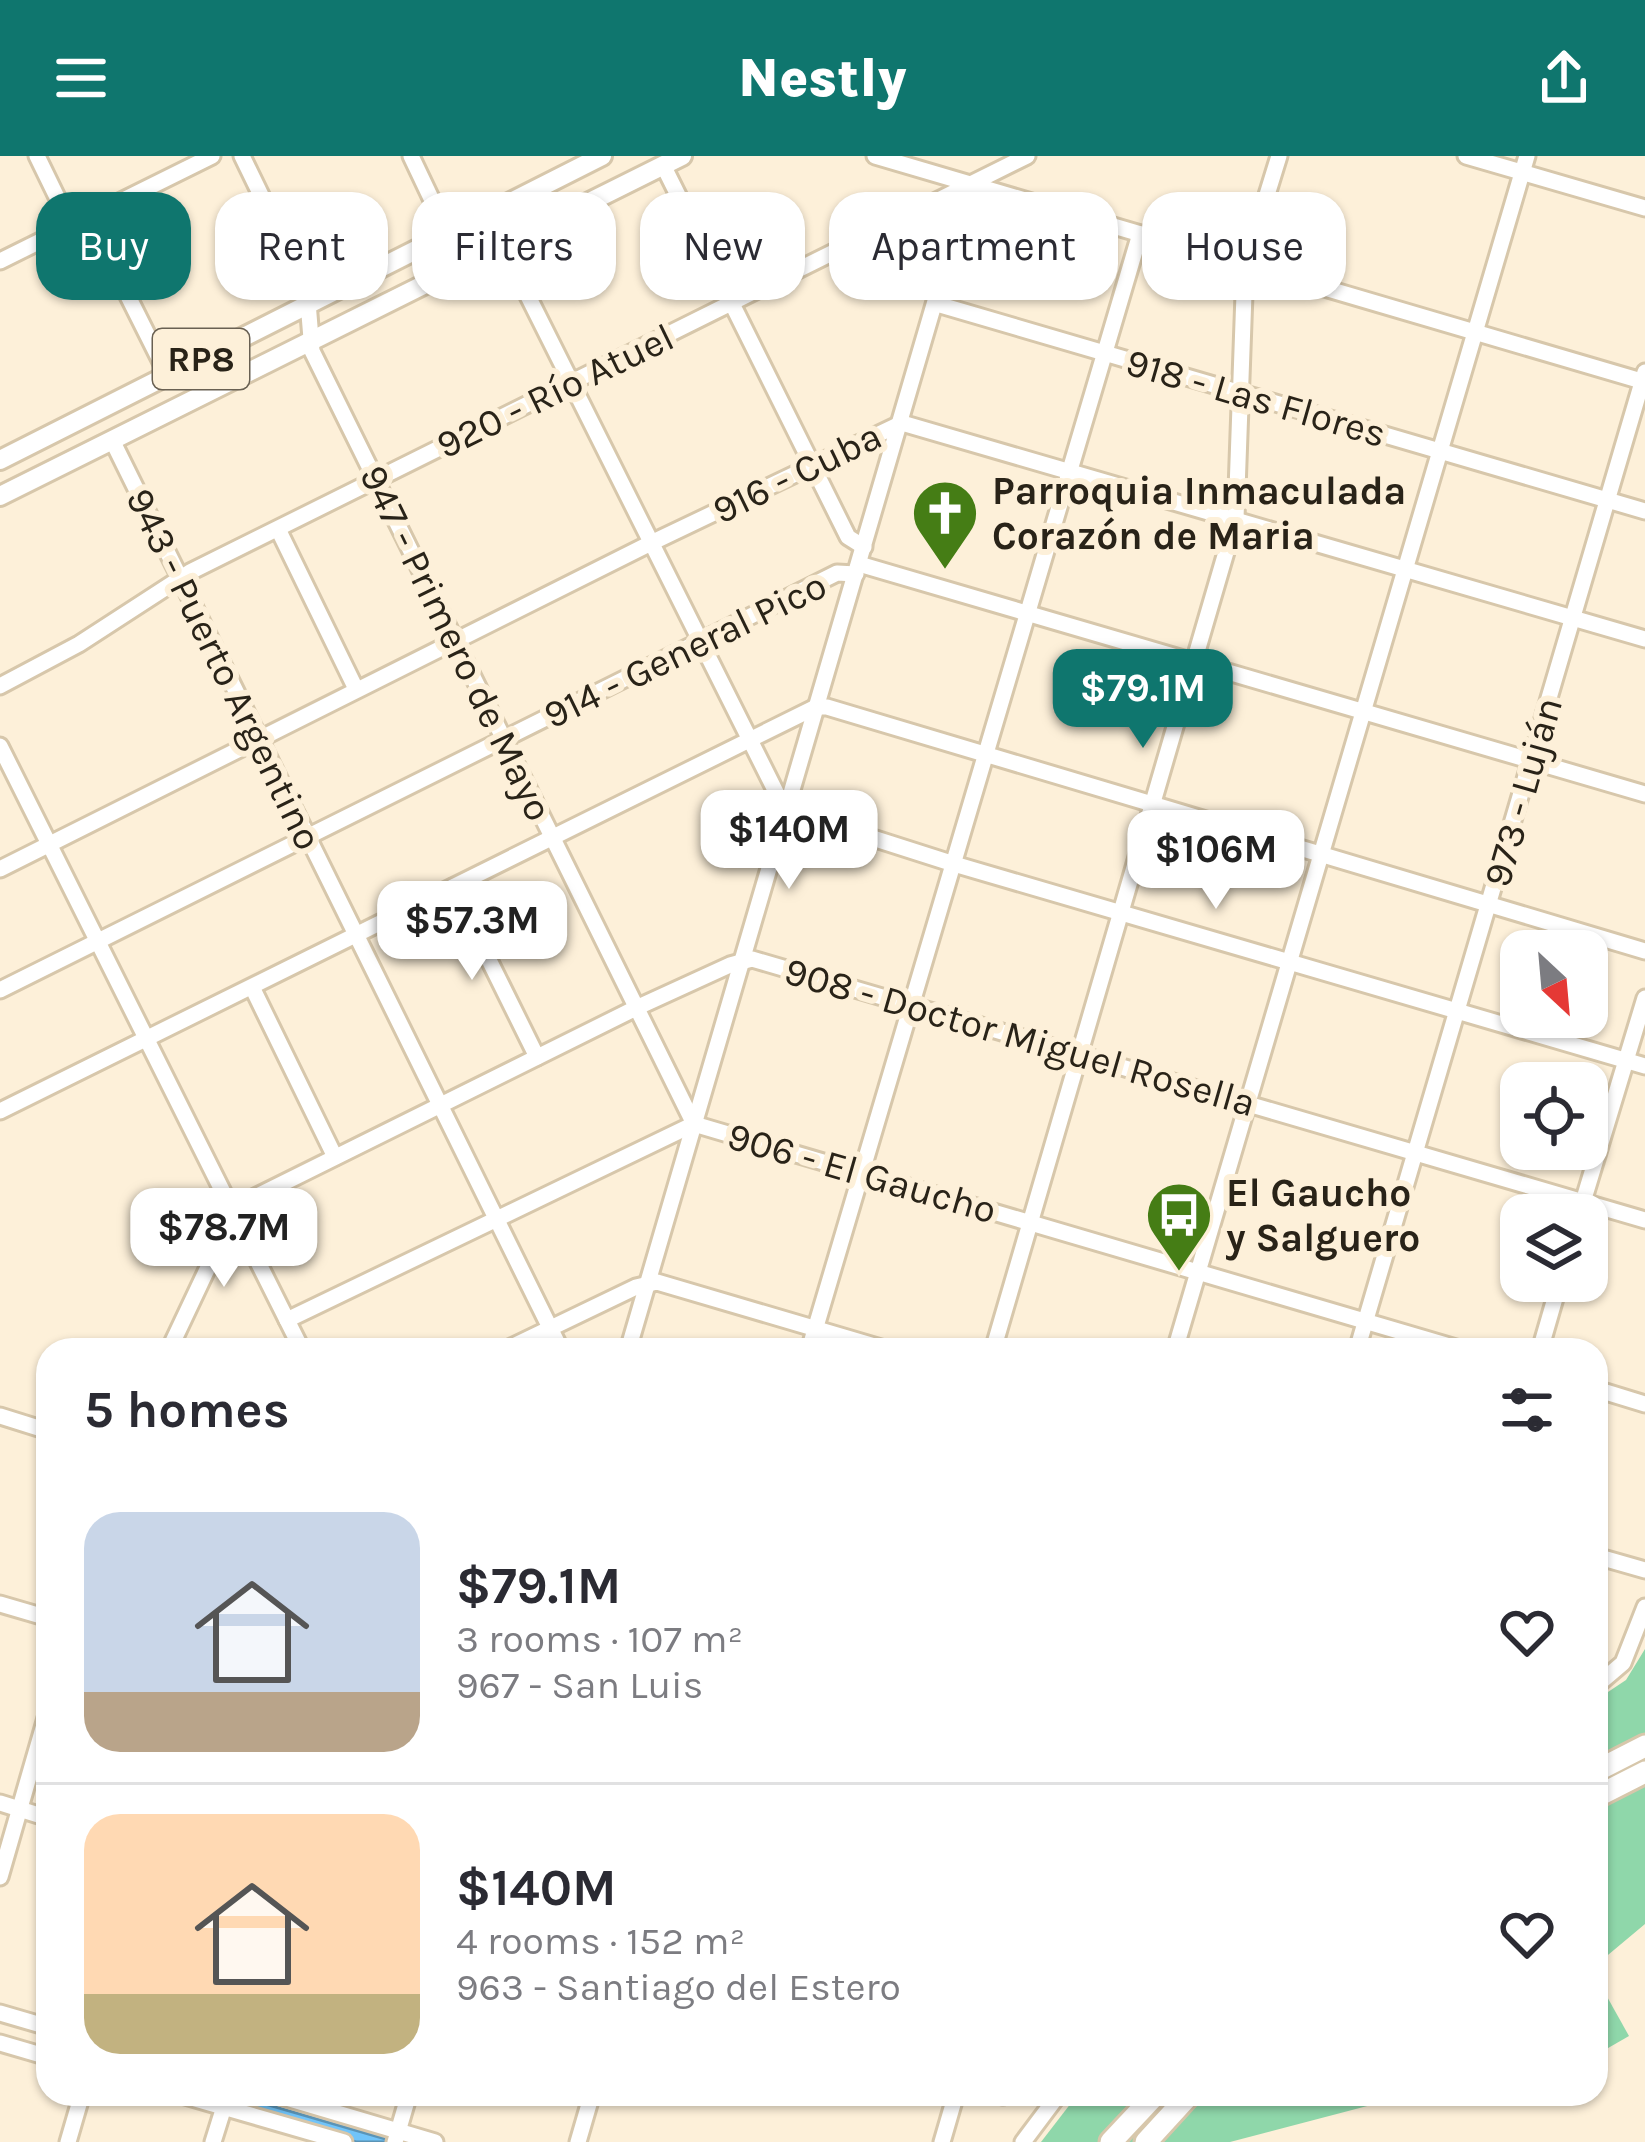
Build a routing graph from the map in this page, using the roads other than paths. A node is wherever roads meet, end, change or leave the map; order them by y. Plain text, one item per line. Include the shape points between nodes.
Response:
1 (37, 156) edge
2 (242, 156) edge
3 (411, 156) edge
4 (602, 156) edge
5 (874, 156) edge
6 (1028, 156) edge
7 (1279, 156) edge
8 (1466, 156) edge
9 (207, 157) edge
10 (673, 161) edge
11 (1525, 164) edge
12 (969, 185) junction
13 (54, 192) edge
14 (139, 192) edge
15 (428, 192) edge
16 (531, 192) edge
17 (609, 192) edge
18 (1268, 192) edge
19 (1645, 208) edge
20 (1140, 234) joint
21 (36, 243) edge
22 (412, 252) edge
23 (0, 261) edge
24 (412, 288) edge
25 (1346, 296) edge
26 (130, 300) edge
27 (531, 300) edge
28 (1244, 300) edge
29 (310, 303) junction
30 (732, 303) junction
31 (937, 304) junction
32 (1474, 333) junction
33 (309, 339) junction
34 (1105, 353) junction
35 (168, 376) junction
36 (1644, 378) edge
37 (573, 383) junction
38 (1242, 395) junction
39 (902, 423) junction
40 (112, 440) junction
41 (1441, 452) junction
42 (0, 460) edge
43 (811, 465) junction
44 (1070, 470) junction
45 (375, 481) junction
46 (0, 496) edge
47 (1608, 500) junction
48 (1645, 511) edge
49 (1236, 518) junction
50 (278, 529) junction
51 (651, 543) junction
52 (859, 562) junction
53 (1405, 568) junction
54 (178, 578) junction
55 (1028, 612) junction
56 (1574, 618) junction
57 (1645, 639) edge
58 (455, 641) junction
59 (700, 642) junction
60 (1196, 662) junction
61 (0, 686) edge
62 (356, 689) junction
63 (816, 707) junction
64 (1364, 711) junction
65 (257, 740) junction
66 (503, 740) junction
67 (750, 740) junction
68 (0, 746) edge
69 (986, 757) junction
70 (1532, 761) junction
71 (1645, 794) edge
72 (1154, 805) junction
73 (785, 810) junction
74 (306, 836) junction
75 (552, 837) junction
76 (49, 844) junction
77 (1322, 854) junction
78 (955, 864) junction
79 (0, 868) edge
80 (453, 886) junction
81 (1491, 905) junction
82 (1123, 911) junction
83 (355, 936) junction
84 (98, 942) junction
85 (1645, 951) edge
86 (743, 960) junction
87 (1290, 961) junction
88 (251, 987) junction
89 (0, 990) edge
90 (1645, 998) edge
91 (912, 1005) junction
92 (636, 1008) junction
93 (1459, 1011) junction
94 (146, 1039) junction
95 (1080, 1053) junction
96 (537, 1057) junction
97 (1627, 1060) junction
98 (1645, 1066) edge
99 (1246, 1103) junction
100 (440, 1106) junction
101 (0, 1111) edge
102 (694, 1124) junction
103 (1415, 1154) junction
104 (335, 1156) junction
105 (862, 1172) junction
106 (1538, 1194) edge
107 (1585, 1194) edge
108 (232, 1210) junction
109 (1608, 1213) edge
110 (495, 1217) junction
111 (1645, 1220) edge
112 (1031, 1222) junction
113 (1198, 1272) junction
114 (648, 1282) junction
115 (1554, 1302) edge
116 (287, 1320) junction
117 (1366, 1321) junction
118 (550, 1328) junction
119 (815, 1329) junction
120 (174, 1338) edge
121 (296, 1338) edge
122 (530, 1338) edge
123 (555, 1338) edge
124 (632, 1338) edge
125 (812, 1338) edge
126 (846, 1338) edge
127 (997, 1338) edge
128 (1179, 1338) edge
129 (1361, 1338) edge
130 (1423, 1338) edge
131 (1543, 1338) edge
132 (1608, 1393) edge
133 (1645, 1404) edge
134 (0, 1416) edge
135 (36, 1427) edge
136 (1608, 1559) edge
137 (1645, 1570) edge
138 (0, 1604) edge
139 (1645, 1606) edge
140 (36, 1614) edge
141 (1608, 1676) edge
142 (1645, 1746) edge
143 (36, 1753) edge
144 (1608, 1765) edge
145 (1645, 1772) edge
146 (1608, 1791) edge
147 (0, 1803) edge
148 (20, 1809) junction
149 (36, 1814) edge
150 (0, 1877) edge
151 (0, 2013) edge
152 (36, 2024) edge
153 (0, 2044) edge
154 (36, 2054) edge
155 (78, 2106) edge
156 (224, 2106) edge
157 (240, 2106) edge
158 (308, 2106) edge
159 (406, 2106) edge
160 (588, 2106) edge
161 (952, 2106) edge
162 (1050, 2106) edge
163 (1145, 2106) edge
164 (1179, 2106) edge
165 (397, 2136) edge
166 (68, 2142) edge
167 (213, 2142) edge
168 (344, 2142) edge
169 (435, 2142) edge
170 (578, 2142) edge
171 (942, 2142) edge
172 (1023, 2142) edge
173 (1112, 2142) edge
174 (1146, 2142) edge

1 - 13 street
2 - 29 street, 947 - Primero de Mayo
3 - 15 street
4 - 16 main road, RP8
5 - 12 street
6 - 12 street, 920 - Río Atuel
7 - 18 street
8 - 11 street
9 - 14 street
10 - 17 main road, RP8
10 - 30 street
11 - 19 street
11 - 32 street
12 - 20 street
12 - 30 street, 920 - Río Atuel
12 - 31 street
20 - 34 street
21 - 23 street
22 - 29 main road, RP8
24 - 33 main road, RP8
25 - 32 street
26 - 35 street
27 - 37 street
28 - 38 street
29 - 33 street, 947 - Primero de Mayo
29 - 35 main road, RP8
30 - 37 street, 920 - Río Atuel
30 - 43 street
31 - 34 street, 918 - Las Flores
31 - 39 street
32 - 36 street
32 - 41 street
33 - 40 main road, RP8
33 - 45 street, 947 - Primero de Mayo
34 - 38 street, 918 - Las Flores
34 - 44 street
35 - 42 main road, RP8
36 - 47 street, 973 - Luján
37 - 45 street, 920 - Río Atuel
37 - 51 street
38 - 41 street, 918 - Las Flores
38 - 49 street
39 - 43 street, 916 - Cuba
39 - 44 street, 916 - Cuba
39 - 52 street
40 - 46 main road, RP8
40 - 54 street, 943 - Puerto Argentino
41 - 47 street, 918 - Las Flores
41 - 53 street
43 - 51 street, 916 - Cuba
43 - 52 street
44 - 49 street, 916 - Cuba
44 - 55 street
45 - 50 street, 920 - Río Atuel
45 - 58 street, 947 - Primero de Mayo
47 - 48 street, 918 - Las Flores
47 - 56 street, 973 - Luján
49 - 53 street, 916 - Cuba
49 - 60 street
50 - 54 street, 920 - Río Atuel
50 - 62 street
51 - 58 street, 916 - Cuba
51 - 59 street
52 - 55 street, 914 - General Pico
52 - 59 street, 914 - General Pico
52 - 63 street
53 - 56 street, 916 - Cuba
53 - 64 street
54 - 61 street, 920 - Río Atuel
54 - 65 street, 943 - Puerto Argentino
55 - 60 street, 914 - General Pico
55 - 69 street
56 - 57 street, 916 - Cuba
56 - 70 street, 973 - Luján
58 - 62 street, 916 - Cuba
58 - 66 street, 947 - Primero de Mayo
59 - 66 street, 914 - General Pico
59 - 67 street
60 - 64 street, 914 - General Pico
60 - 72 street
62 - 65 street, 916 - Cuba
63 - 67 street
63 - 69 street
63 - 73 street
64 - 70 street, 914 - General Pico
64 - 77 street
65 - 74 street, 943 - Puerto Argentino
65 - 76 street, 916 - Cuba
66 - 74 street, 914 - General Pico
66 - 75 street, 947 - Primero de Mayo
67 - 73 street
67 - 75 street
68 - 76 street
69 - 72 street
69 - 78 street
70 - 71 street, 914 - General Pico
70 - 81 street, 973 - Luján
72 - 77 street
72 - 82 street
73 - 78 street
73 - 86 street
74 - 83 street, 943 - Puerto Argentino
74 - 84 street, 914 - General Pico
75 - 80 street
75 - 92 street, 947 - Primero de Mayo
76 - 79 street, 916 - Cuba
76 - 84 street
77 - 81 street
77 - 87 street
78 - 82 street
78 - 91 street
80 - 83 street
80 - 96 street
81 - 85 street
81 - 93 street, 973 - Luján
82 - 87 street
82 - 95 street
83 - 88 street
83 - 100 street, 943 - Puerto Argentino
84 - 89 street, 914 - General Pico
84 - 94 street
86 - 91 street, 908 - Doctor Miguel Rosella
86 - 92 street, 908 - Doctor Miguel Rosella
86 - 102 street
87 - 93 street
87 - 99 street
88 - 94 street
88 - 104 street
90 - 97 street
91 - 95 street, 908 - Doctor Miguel Rosella
91 - 105 street
92 - 96 street, 908 - Doctor Miguel Rosella
92 - 102 street, 947 - Primero de Mayo
93 - 97 street
93 - 103 street, 973 - Luján
94 - 101 street
94 - 108 street
95 - 99 street, 908 - Doctor Miguel Rosella
95 - 112 street
96 - 100 street, 908 - Doctor Miguel Rosella
97 - 98 street
97 - 107 street
99 - 103 street, 908 - Doctor Miguel Rosella
99 - 113 street
100 - 104 street, 908 - Doctor Miguel Rosella
100 - 110 street, 943 - Puerto Argentino
102 - 105 street, 906 - El Gaucho
102 - 110 street, 906 - El Gaucho
102 - 114 street
103 - 106 street, 908 - Doctor Miguel Rosella
103 - 117 street, 973 - Luján
104 - 108 street, 908 - Doctor Miguel Rosella
105 - 112 street, 906 - El Gaucho
105 - 119 street
108 - 116 street
108 - 120 street
109 - 111 street, 908 - Doctor Miguel Rosella
110 - 116 street, 906 - El Gaucho
110 - 118 street, 943 - Puerto Argentino
112 - 113 street, 906 - El Gaucho
112 - 127 street
113 - 117 street, 906 - El Gaucho
113 - 128 street
114 - 118 street
114 - 119 street
114 - 124 street
115 - 131 street
116 - 121 street
117 - 129 street, 973 - Luján
117 - 130 street, 906 - El Gaucho
118 - 122 street
118 - 123 street, 943 - Puerto Argentino
119 - 125 street
119 - 126 street
132 - 133 street
134 - 135 street
136 - 137 street
138 - 140 street
139 - 141 street via 1623,1663
142 - 144 highway
143 - 148 street
145 - 146 highway
147 - 148 street
148 - 149 street
148 - 150 street
151 - 152 street
153 - 154 street
155 - 166 street
156 - 167 street
157 - 168 street
158 - 165 street
159 - 165 street
160 - 170 street
161 - 171 street
162 - 172 street
163 - 173 highway
164 - 174 highway
165 - 169 street

